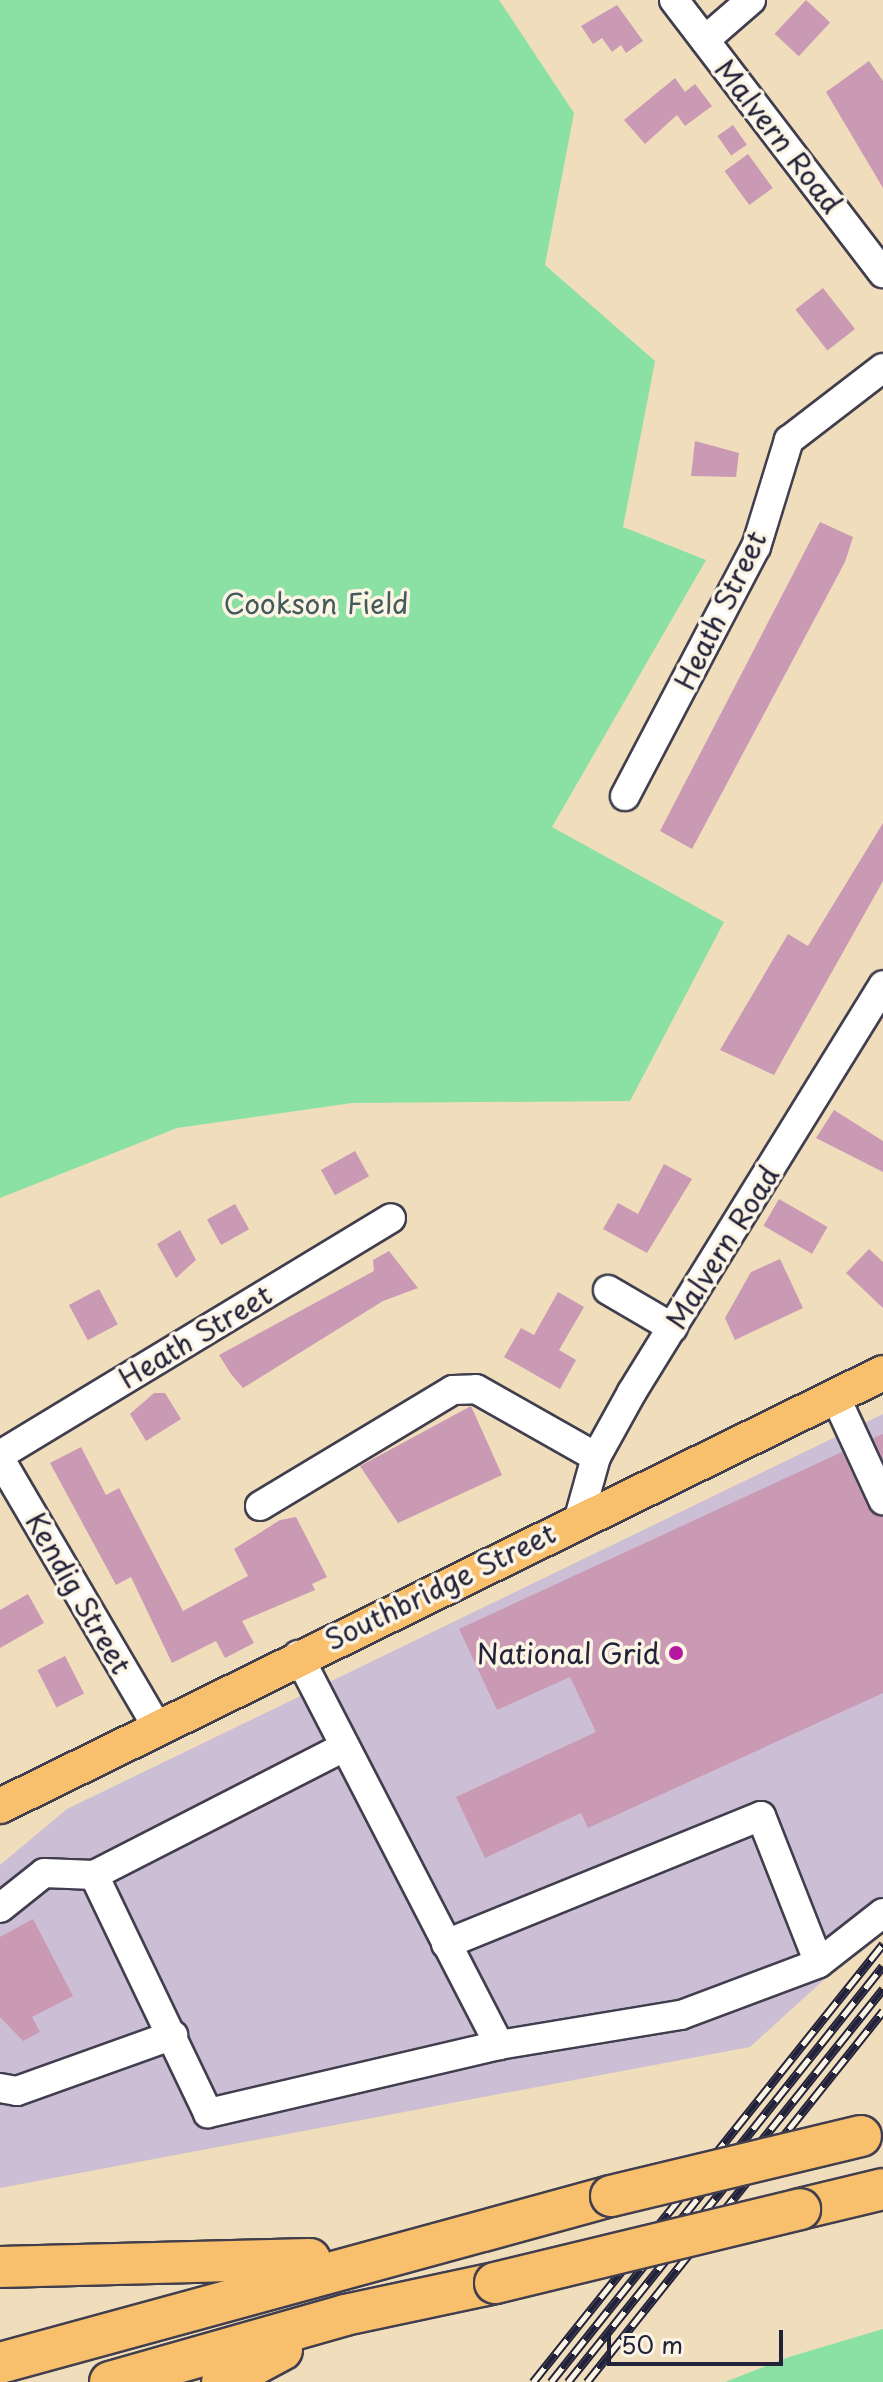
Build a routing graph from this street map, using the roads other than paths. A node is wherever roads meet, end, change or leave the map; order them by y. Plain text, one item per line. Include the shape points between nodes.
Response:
1 (674, 0) edge
2 (751, 0) edge
3 (705, 40) junction
4 (883, 273) edge
5 (883, 368) edge
6 (625, 796) dead end
7 (883, 985) edge
8 (391, 1218) dead end
9 (608, 1290) dead end
10 (673, 1328) junction
11 (883, 1373) edge
12 (835, 1396) junction
13 (0, 1457) edge
14 (596, 1457) junction
15 (883, 1500) edge
16 (260, 1506) dead end
17 (579, 1518) junction
18 (298, 1655) junction
19 (157, 1727) junction
20 (342, 1748) junction
21 (33, 1792) junction
22 (0, 1806) edge
23 (0, 1820) edge
24 (94, 1875) junction
25 (0, 1908) edge
26 (883, 1913) edge
27 (446, 1944) junction
28 (819, 1963) junction
29 (173, 2035) junction
30 (499, 2045) junction
31 (0, 2088) edge
32 (872, 2133) edge
33 (883, 2189) edge
34 (374, 2258) junction
35 (0, 2267) edge
36 (345, 2315) junction
37 (0, 2363) edge
38 (110, 2382) edge
39 (222, 2382) edge

1 - 3 street, Malvern Road
2 - 3 street
3 - 4 street, Malvern Road
5 - 6 street, Heath Street via 789,440 756,547
7 - 10 street, Malvern Road
8 - 13 street, Heath Street
9 - 10 street
10 - 14 street, Malvern Road
11 - 12 main road, Southbridge Street
12 - 15 street
12 - 17 main road, Southbridge Street
13 - 19 street, Kendig Street
14 - 16 street via 476,1389 453,1390
14 - 17 street, Malvern Road
17 - 18 main road, Southbridge Street
18 - 19 main road, Southbridge Street
18 - 20 street
19 - 21 main road, Southbridge Street
20 - 24 street
20 - 27 street
21 - 22 main road, Southbridge Street
21 - 23 main road
24 - 25 street via 44,1873
24 - 29 street
26 - 28 street
27 - 28 street via 761,1816
27 - 30 street
28 - 30 street via 681,2015
29 - 30 street via 208,2113
29 - 31 street via 17,2091
32 - 34 highway, bridge
33 - 36 highway, bridge
34 - 35 highway
34 - 37 highway
36 - 38 highway
36 - 39 highway

